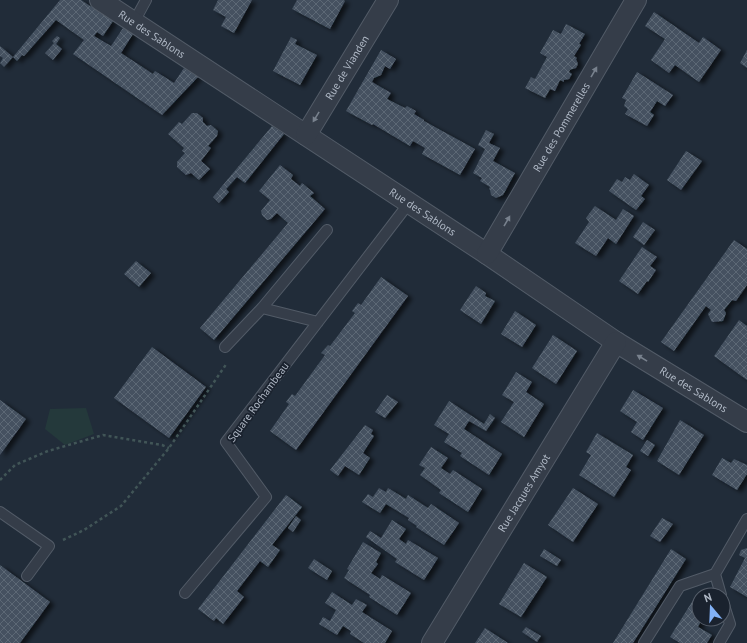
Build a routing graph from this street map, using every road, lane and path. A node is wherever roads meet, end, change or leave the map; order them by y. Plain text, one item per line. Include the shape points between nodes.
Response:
1 (100, 0) edge
2 (146, 0) edge
3 (388, 0) edge
4 (636, 0) edge
5 (134, 22) junction
6 (306, 135) junction
7 (409, 203) junction
8 (327, 230) dead end
9 (487, 254) junction
10 (262, 308) junction
11 (318, 322) junction
12 (616, 342) junction
13 (225, 347) dead end
14 (230, 358) dead end
15 (747, 422) edge
16 (169, 448) junction
17 (0, 480) edge
18 (0, 512) edge
19 (747, 519) edge
20 (49, 546) junction
21 (714, 574) junction
22 (27, 576) dead end
23 (718, 587) edge
24 (185, 593) dead end
25 (728, 627) edge
26 (432, 643) edge
27 (644, 643) edge
28 (718, 643) edge

1 - 5 street, Rue des Sablons
2 - 5 lane
3 -> 6 street, Rue de Vianden
9 -> 4 street, Rue des Pommerelles
5 - 6 street, Rue des Sablons
6 - 7 street, Rue des Sablons
7 - 9 street, Rue des Sablons
7 - 11 lane, Square Rochambeau
8 - 10 lane
9 - 12 street, Rue des Sablons
10 - 11 lane
10 - 13 lane
11 - 24 lane, Square Rochambeau via 226,442 266,497
15 -> 12 street, Rue des Sablons
12 - 26 street, Rue Jacques Amyot
14 - 16 path
16 - 17 path via 103,435 48,451 15,465
16 - 20 path via 121,506 84,530
18 - 20 lane
19 - 21 lane
20 - 22 lane
21 - 23 lane
21 - 27 lane via 680,586
25 - 28 lane

